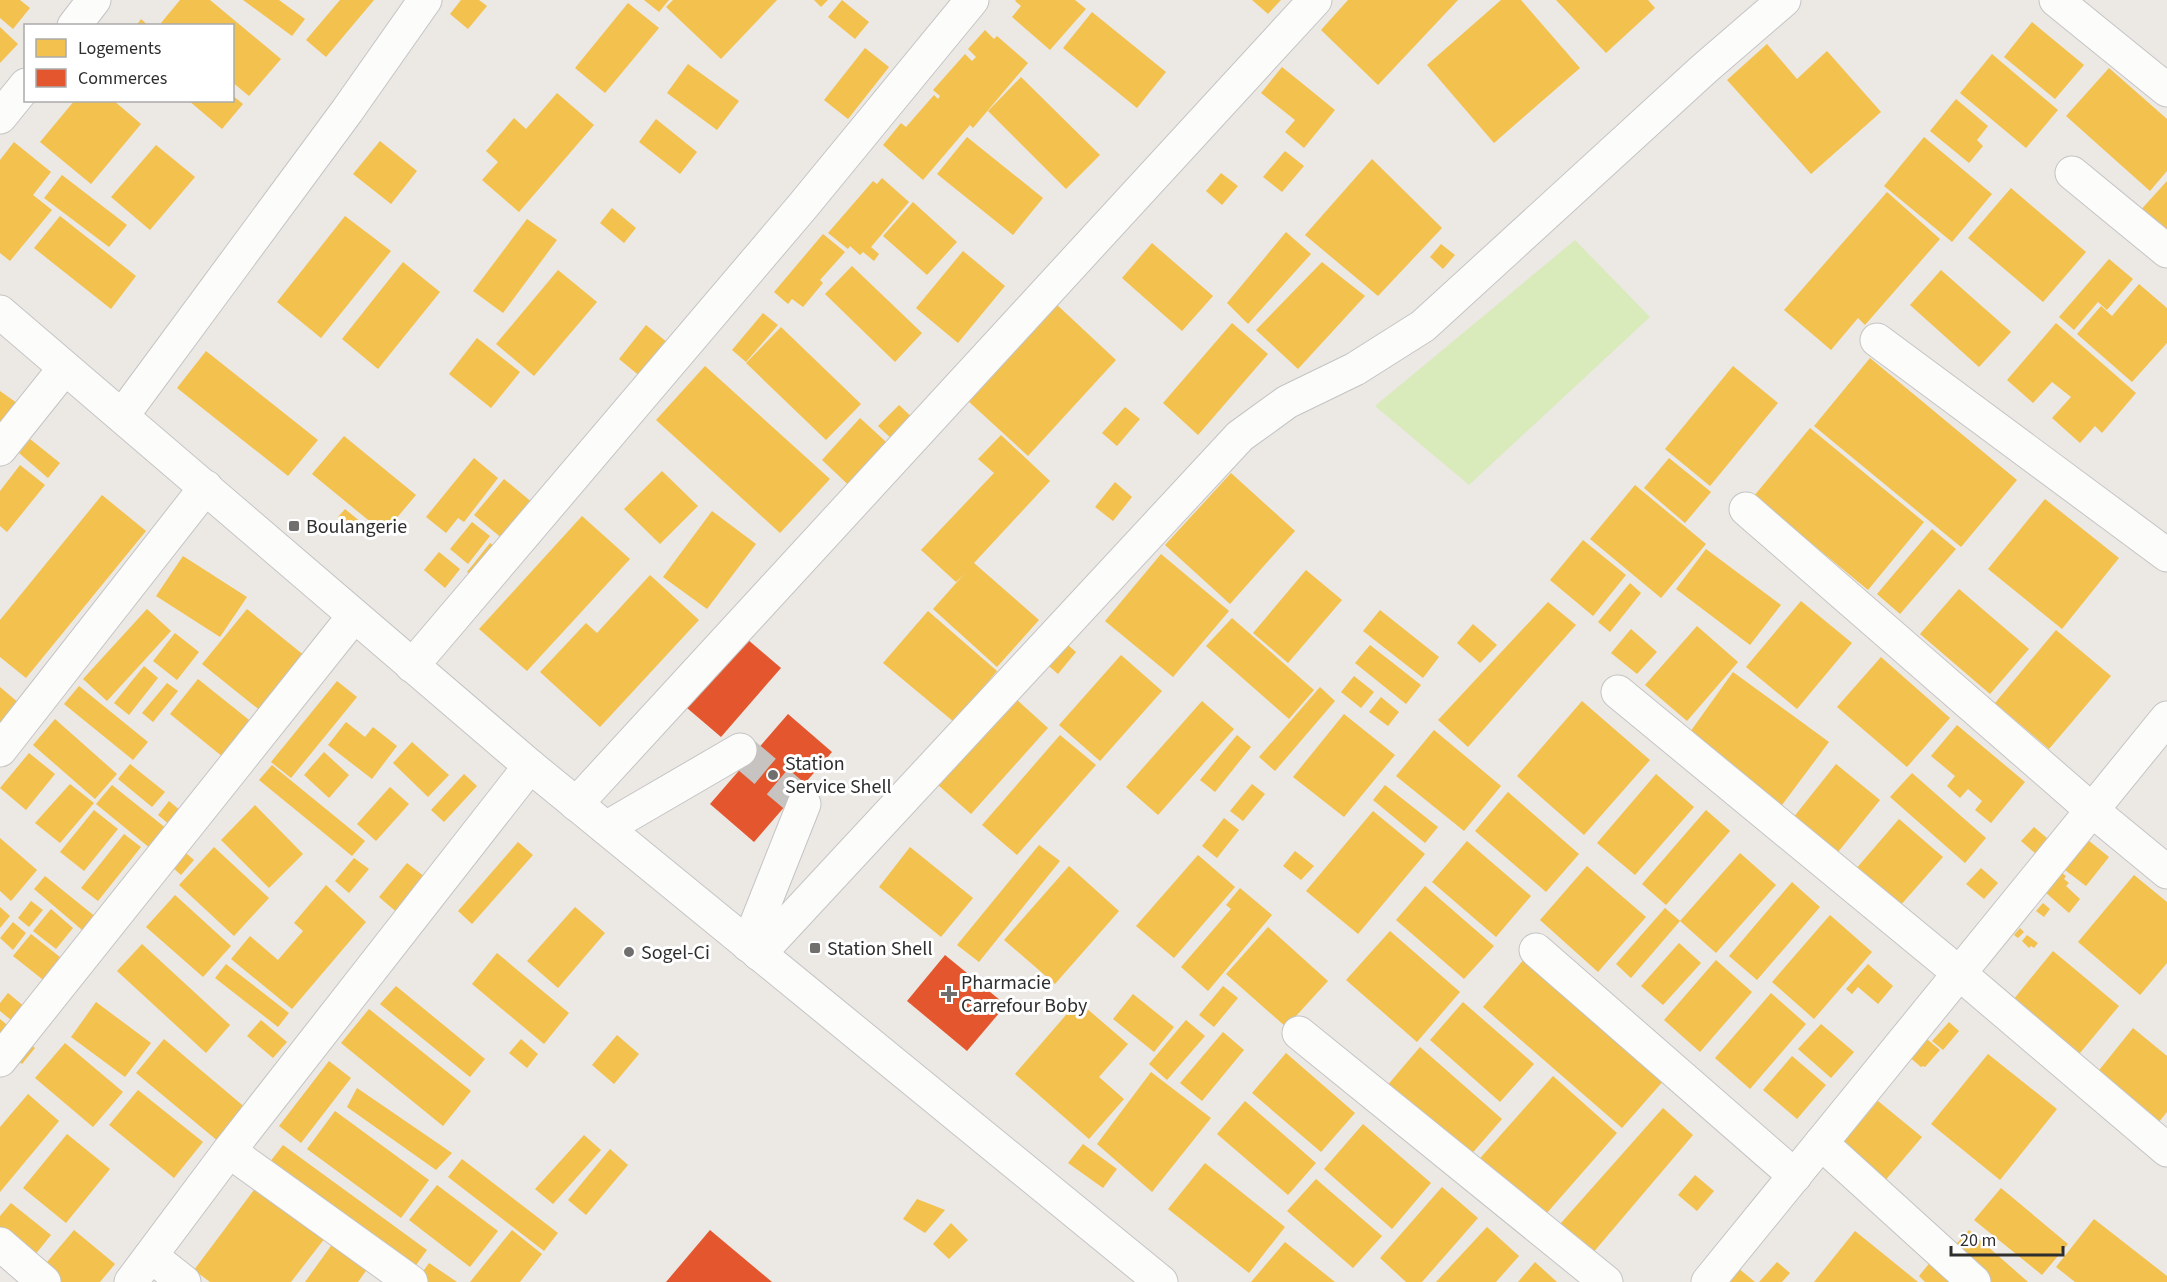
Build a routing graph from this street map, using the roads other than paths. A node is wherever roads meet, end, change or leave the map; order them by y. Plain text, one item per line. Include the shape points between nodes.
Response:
1 (94, 0) edge
2 (425, 0) edge
3 (972, 0) edge
4 (1315, 0) edge
5 (1784, 0) edge
6 (2056, 0) edge
7 (76, 24) edge
8 (24, 87) edge
9 (2167, 90) edge
10 (0, 117) edge
11 (2072, 173) dead end
12 (2167, 251) edge
13 (0, 312) edge
14 (1877, 340) dead end
15 (64, 369) junction
16 (122, 416) junction
17 (0, 449) edge
18 (206, 487) junction
19 (1746, 509) dead end
20 (2167, 555) edge
21 (354, 616) junction
22 (412, 666) junction
23 (1618, 692) dead end
24 (2167, 718) edge
25 (0, 750) edge
26 (740, 750) dead end
27 (530, 766) junction
28 (576, 804) junction
29 (804, 804) dead end
30 (2093, 811) junction
31 (606, 828) junction
32 (2167, 872) edge
33 (754, 950) junction
34 (1536, 950) dead end
35 (1959, 973) junction
36 (1299, 1033) dead end
37 (0, 1060) edge
38 (1821, 1143) junction
39 (2167, 1150) edge
40 (229, 1151) junction
41 (1795, 1176) junction
42 (0, 1244) edge
43 (151, 1256) junction
44 (44, 1282) edge
45 (131, 1282) edge
46 (184, 1282) edge
47 (411, 1282) edge
48 (1161, 1282) edge
49 (1606, 1282) edge
50 (1708, 1282) edge
51 (1974, 1282) edge

1 - 7 street
2 - 16 street
3 - 22 street via 802,207
4 - 28 street
5 - 33 street via 1423,326 1355,369 1287,402 1240,436
6 - 9 street
8 - 10 street
11 - 12 street
13 - 15 street
14 - 20 street
15 - 16 street
15 - 17 street
16 - 18 street
18 - 21 street
18 - 25 street
19 - 30 street
21 - 22 street
21 - 37 street
22 - 27 street
23 - 35 street
24 - 30 street
26 - 31 street
27 - 28 street
27 - 40 street
28 - 31 street
29 - 33 street
30 - 32 street
30 - 35 street
31 - 33 street
33 - 48 street
34 - 41 street
35 - 38 street
35 - 39 street
36 - 49 street
38 - 41 street
38 - 51 street
40 - 43 street
40 - 47 street
41 - 50 street
42 - 44 street
43 - 45 street
43 - 46 street

